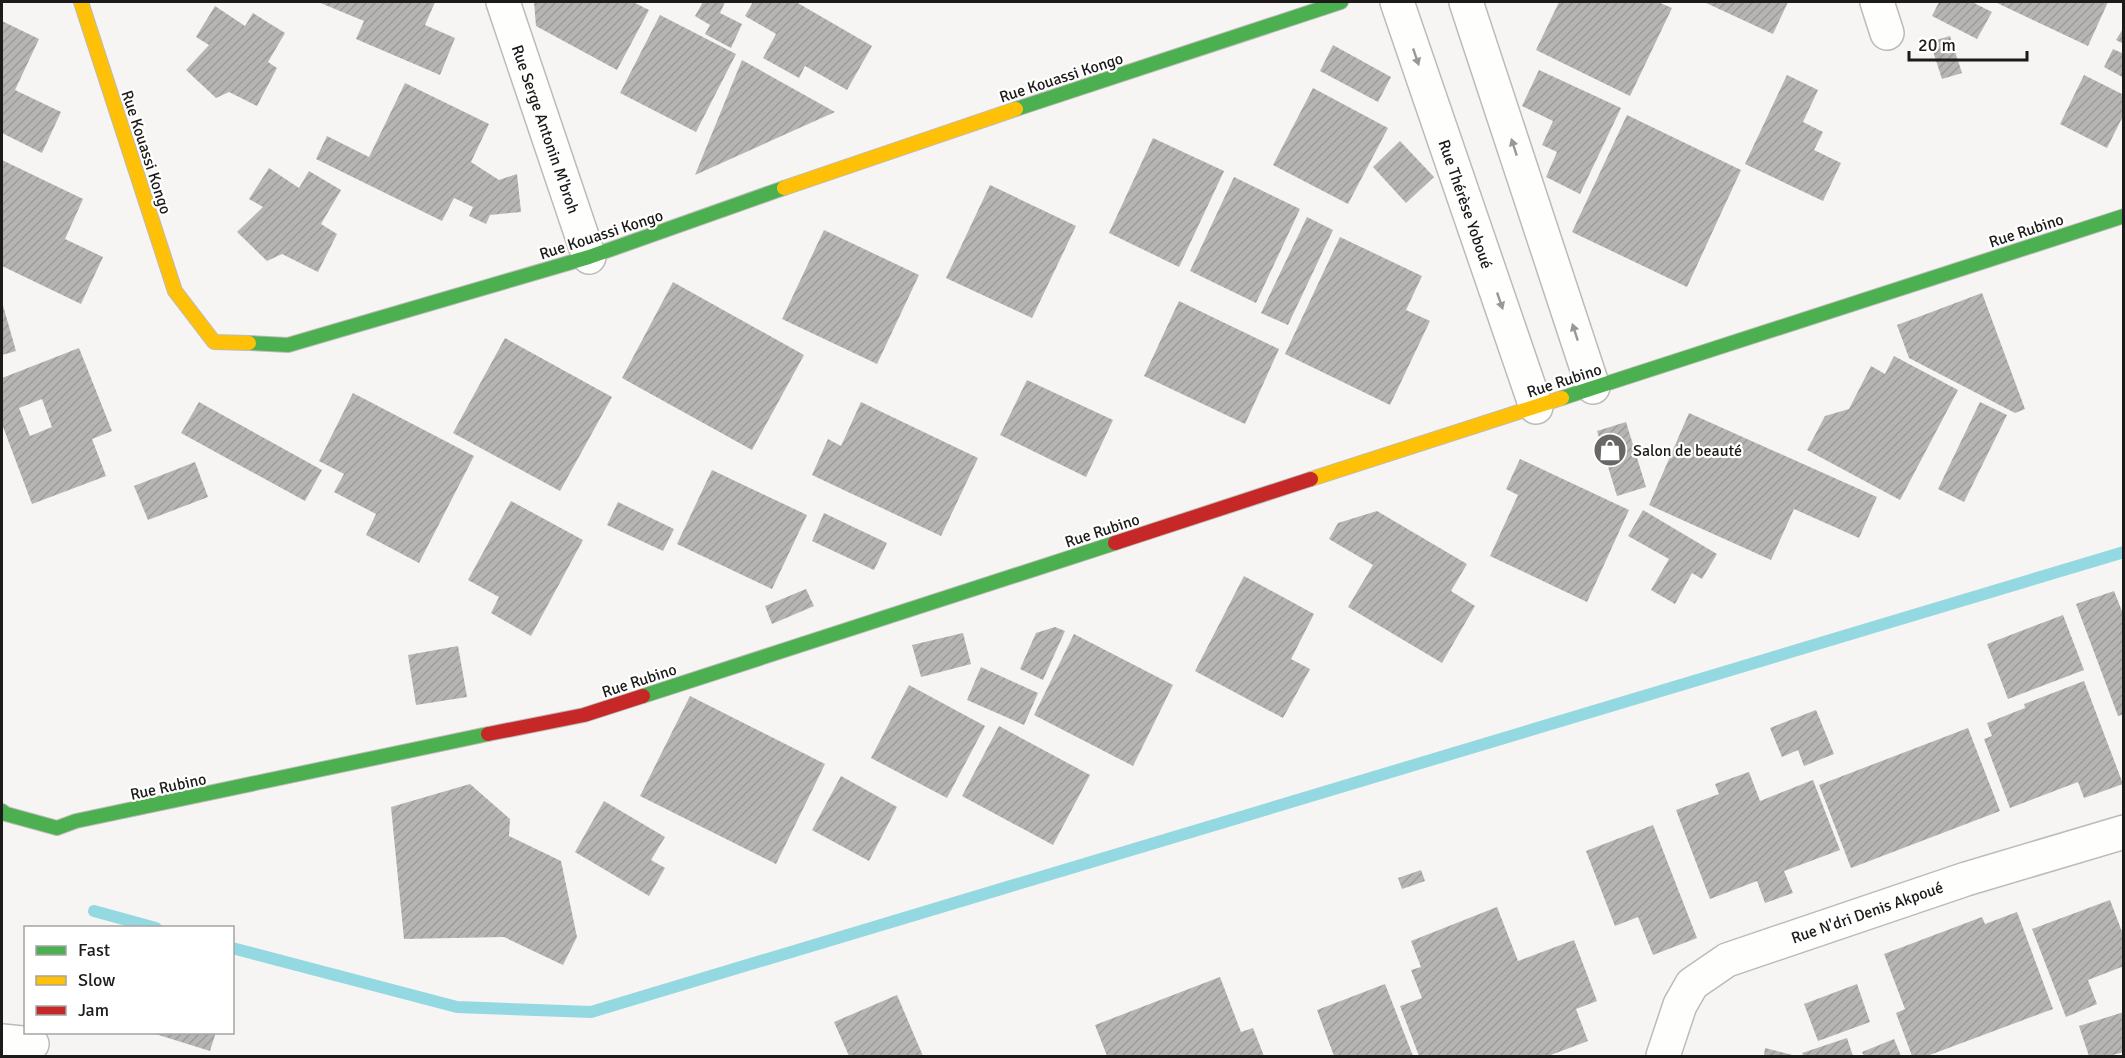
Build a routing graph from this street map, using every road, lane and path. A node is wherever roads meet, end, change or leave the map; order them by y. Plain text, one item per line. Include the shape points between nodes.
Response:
1 (81, 2) edge
2 (503, 2) edge
3 (1341, 2) edge
4 (1397, 2) edge
5 (1466, 2) edge
6 (1877, 2) edge
7 (1887, 33) dead end
8 (2124, 216) edge
9 (589, 257) junction
10 (1593, 387) junction
11 (1536, 407) junction
12 (2, 811) edge
13 (2124, 832) edge
14 (1664, 1056) edge

1 - 9 street, Rue Kouassi Kongo via 175,291 214,342 288,345
2 - 9 street, Rue Serge Antonin M'broh
3 - 9 street, Rue Kouassi Kongo via 856,162
4 -> 11 street, Rue Thérèse Yoboué
10 -> 5 street
6 - 7 street
8 - 10 street, Rue Rubino
10 - 11 street, Rue Rubino
11 - 12 street, Rue Rubino via 584,715 57,828
13 - 14 street, Rue N'dri Denis Akpoué via 1966,879 1727,960 1692,984 1680,1005

